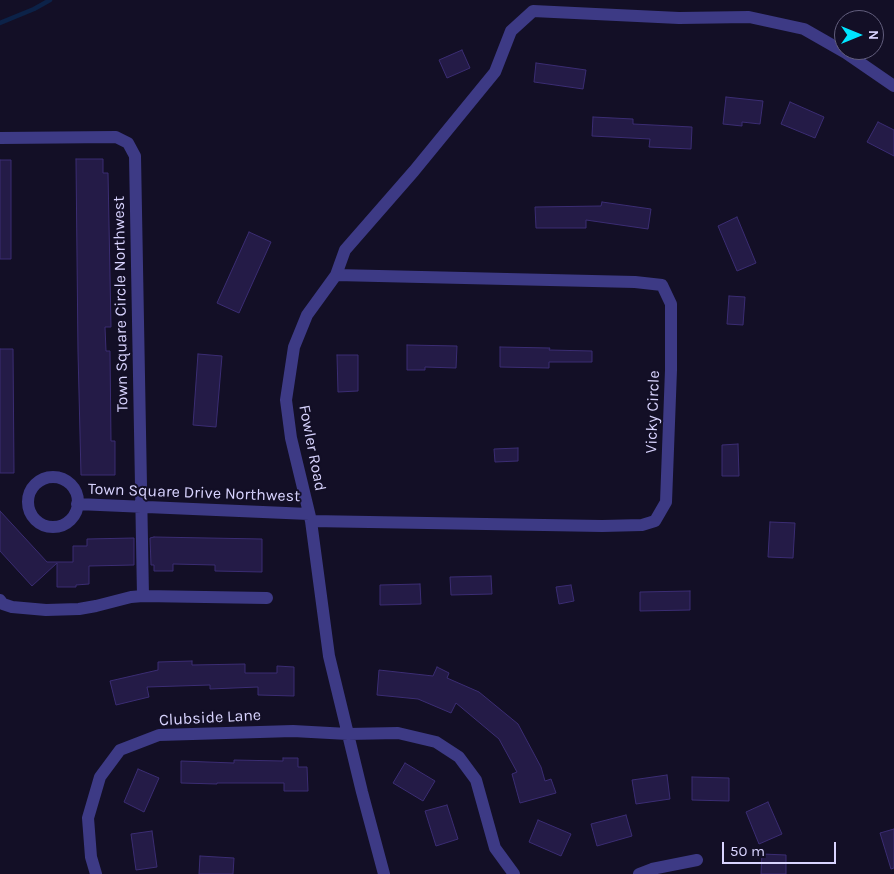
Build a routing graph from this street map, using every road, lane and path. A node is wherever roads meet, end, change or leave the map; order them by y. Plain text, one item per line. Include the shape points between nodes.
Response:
1 (894, 86) edge
2 (0, 138) edge
3 (336, 275) junction
4 (77, 504) dead end
5 (142, 507) junction
6 (310, 518) junction
7 (143, 596) junction
8 (267, 598) dead end
9 (0, 600) edge
10 (348, 734) junction
11 (697, 860) dead end
12 (96, 874) edge
13 (384, 874) edge
14 (514, 874) edge
15 (639, 874) edge

1 - 3 street, Fowler Road via 804,29 759,19 533,11 511,31 495,72 345,250
2 - 5 street, Town Square Circle Northwest via 116,137 128,143 135,156
3 - 6 street, Fowler Road via 307,315 294,347 286,400 291,438
3 - 6 street, Vicky Circle via 662,285 671,304 666,502 655,521 642,525
4 - 5 street, Town Square Drive Northwest
5 - 6 street, Town Square Drive Northwest
5 - 7 street, Town Square Circle Northwest
6 - 10 street, Fowler Road via 329,656
7 - 8 street
7 - 9 street via 79,609 46,610 12,607
10 - 12 street, Clubside Lane via 292,731 159,735 120,750 100,777 88,818 91,857
10 - 13 street, Fowler Road
10 - 14 street, Clubside Lane via 398,733 436,742 459,757 476,780 495,848
11 - 15 street

